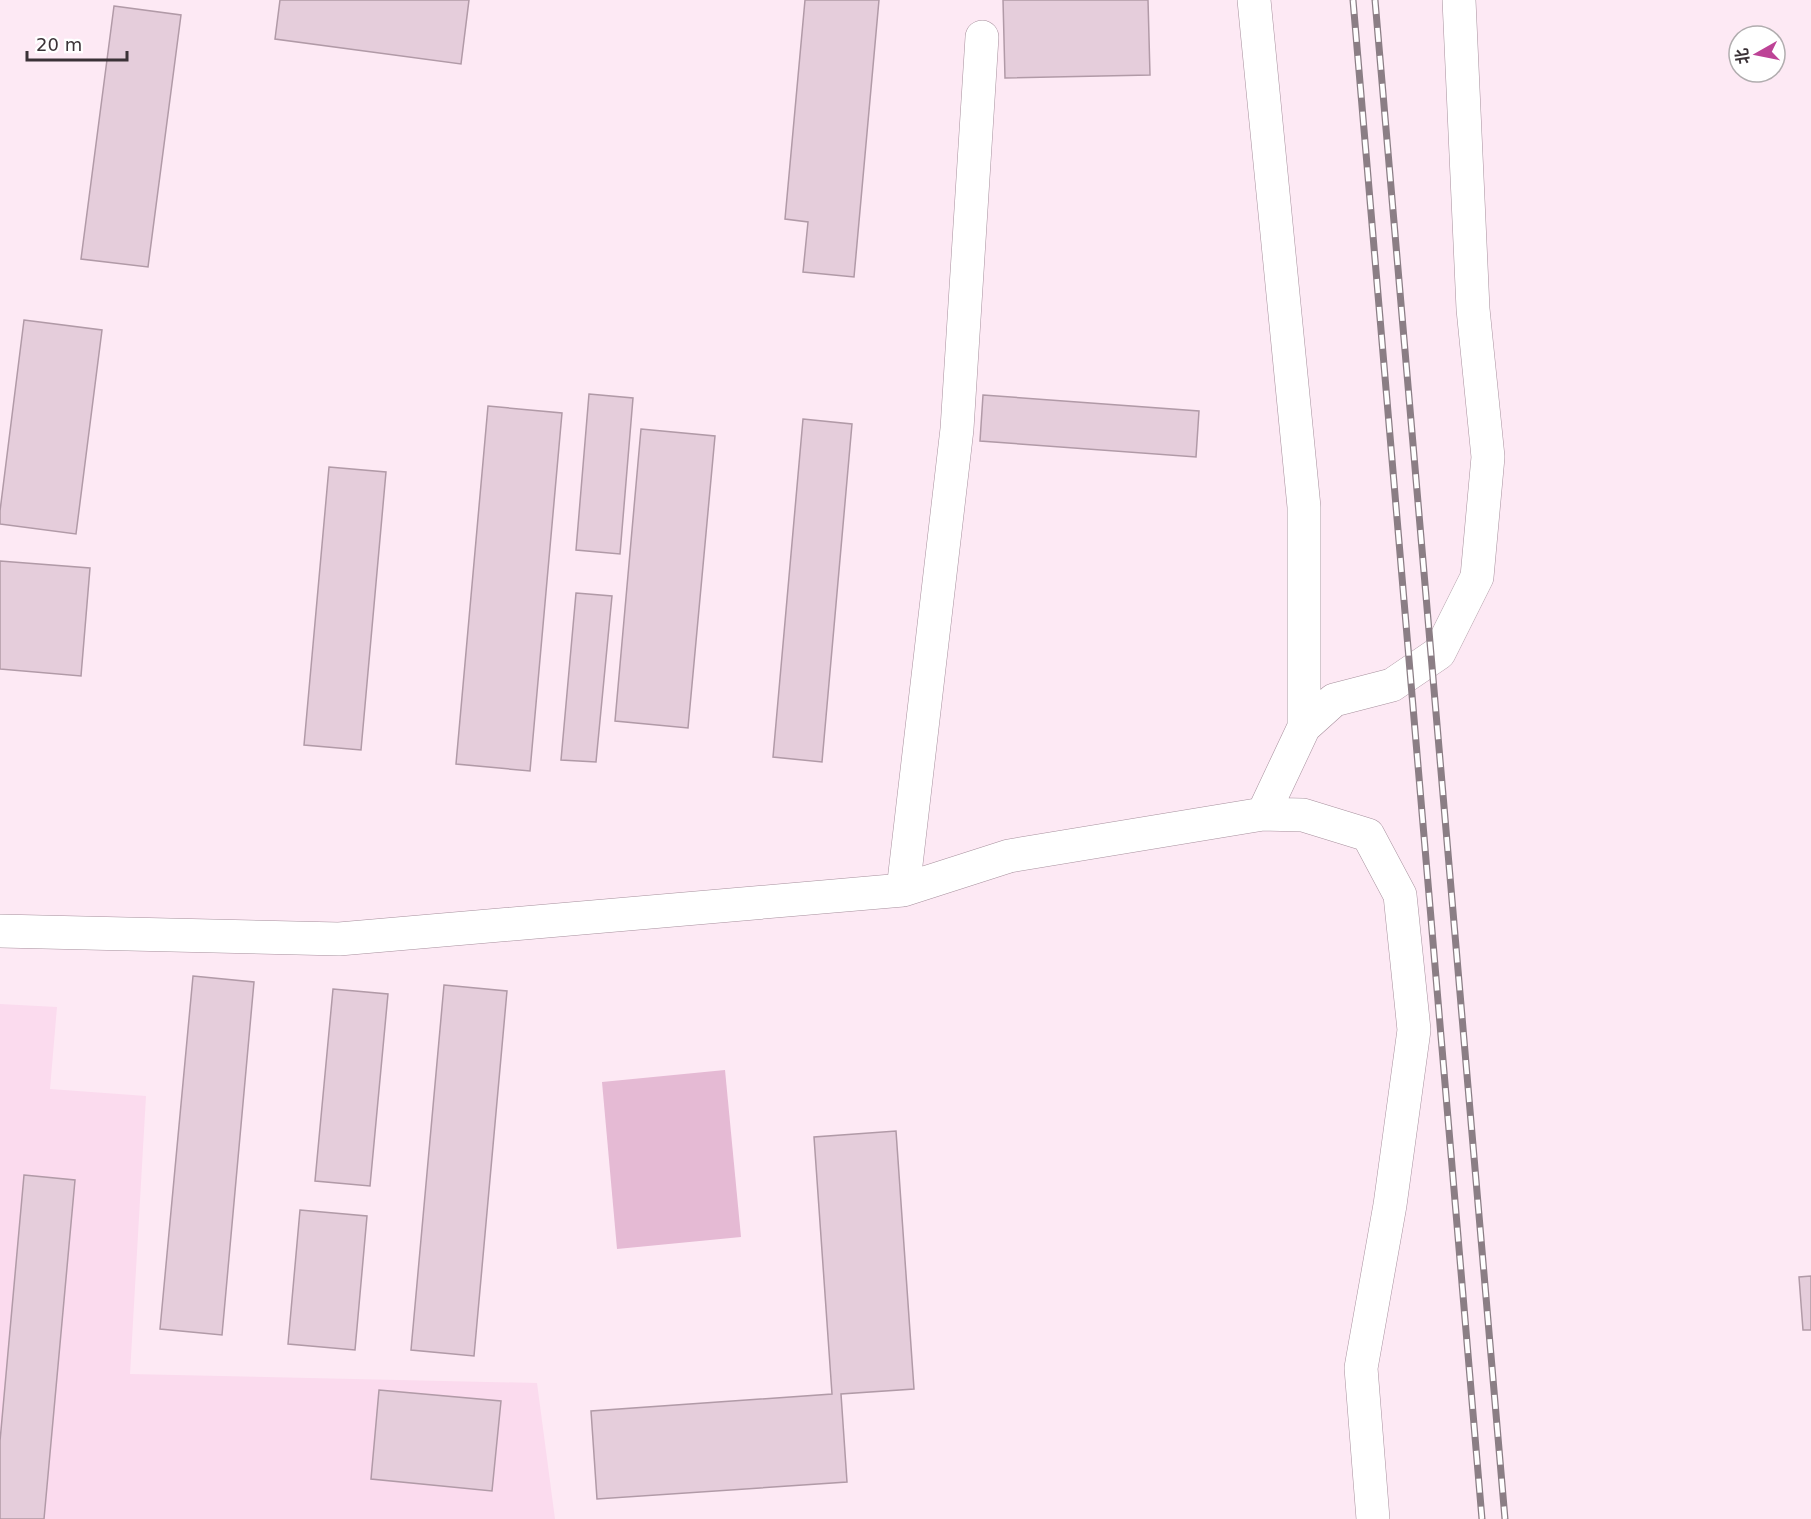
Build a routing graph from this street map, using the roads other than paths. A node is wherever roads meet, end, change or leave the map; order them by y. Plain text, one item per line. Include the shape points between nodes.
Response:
1 (1254, 0) edge
2 (1459, 0) edge
3 (982, 37) dead end
4 (1304, 727) junction
5 (1263, 814) junction
6 (903, 890) junction
7 (0, 931) edge
8 (1373, 1519) edge

1 - 4 street via 1304,507
2 - 4 street via 1473,309 1488,457 1477,577 1439,653 1392,686 1334,700
3 - 6 street via 957,429
4 - 5 street
5 - 6 street via 1010,856
5 - 8 street via 1303,815 1368,835 1400,895 1414,1030 1390,1205 1360,1368
6 - 7 street via 339,939

